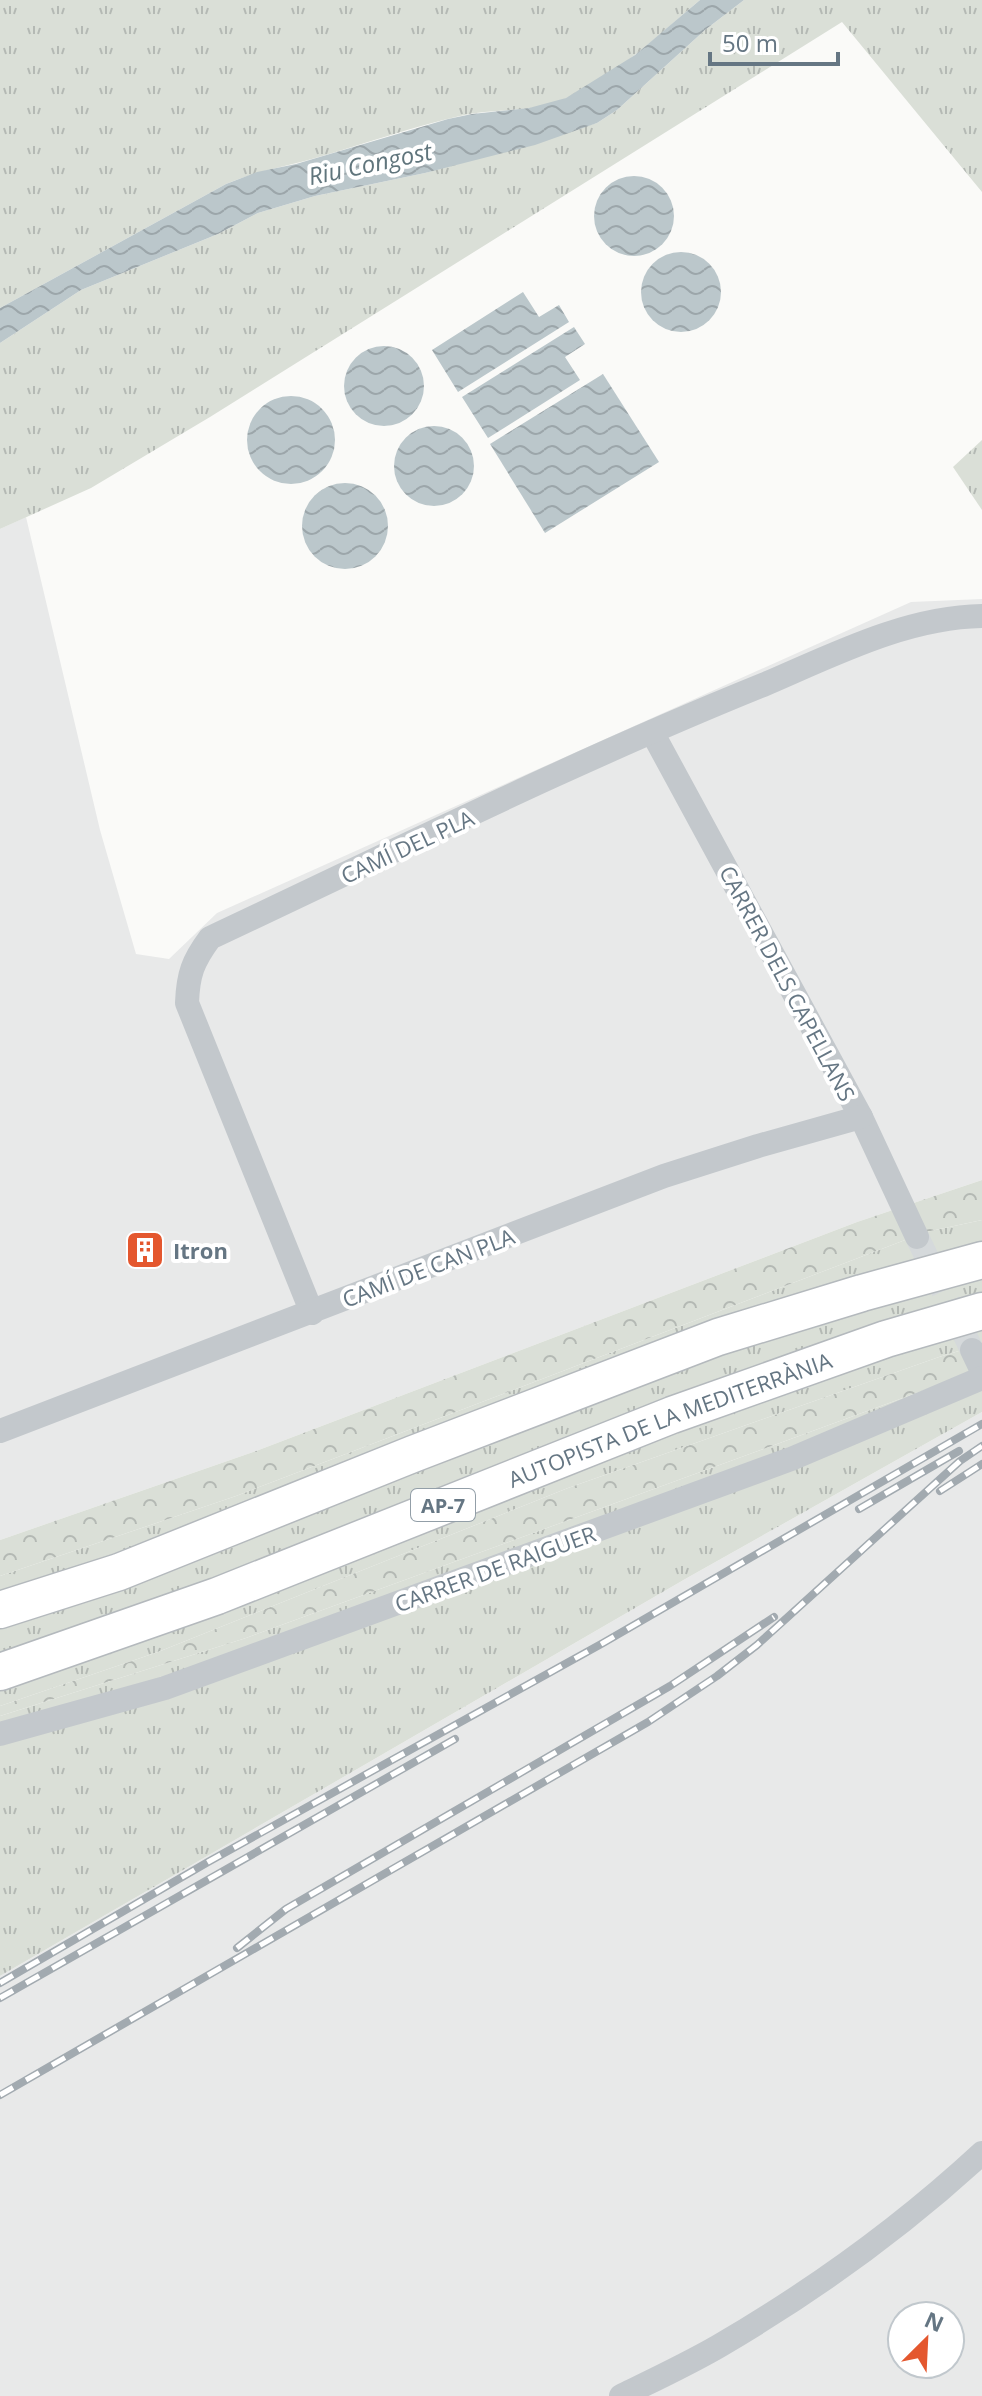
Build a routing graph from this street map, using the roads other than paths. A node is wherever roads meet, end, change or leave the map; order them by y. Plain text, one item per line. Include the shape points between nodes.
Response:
1 (982, 616) edge
2 (652, 732) junction
3 (861, 1117) junction
4 (917, 1237) tunnel mouth
5 (982, 1260) edge
6 (982, 1311) edge
7 (312, 1313) junction
8 (886, 1339) junction
9 (979, 1347) edge
10 (982, 1378) edge
11 (0, 1431) edge
12 (0, 1610) edge
13 (0, 1672) edge
14 (0, 1734) edge
15 (982, 2153) edge
16 (621, 2396) edge

1 - 2 street, CAMÍ DEL PLA via 941,620 869,642
2 - 3 street, CARRER DELS CAPELLANS
2 - 7 street, CAMÍ DEL PLA via 210,938 195,958 187,1003
3 - 4 street, CARRER DELS CAPELLANS
3 - 7 street, CAMÍ DE CAN PLA via 664,1176
5 - 12 highway, AP-7 via 718,1337 119,1572
6 - 8 highway, AUTOPISTA DE LA MEDITERRÀNIA / AP-7
7 - 11 street, CAMÍ DE CAN PLA
8 - 9 highway
8 - 13 highway, AUTOPISTA DE LA MEDITERRÀNIA / AP-7 via 672,1415 217,1596
10 - 14 street, CARRER DE RAIGUER via 791,1459 165,1688
15 - 16 street via 871,2247 718,2347

